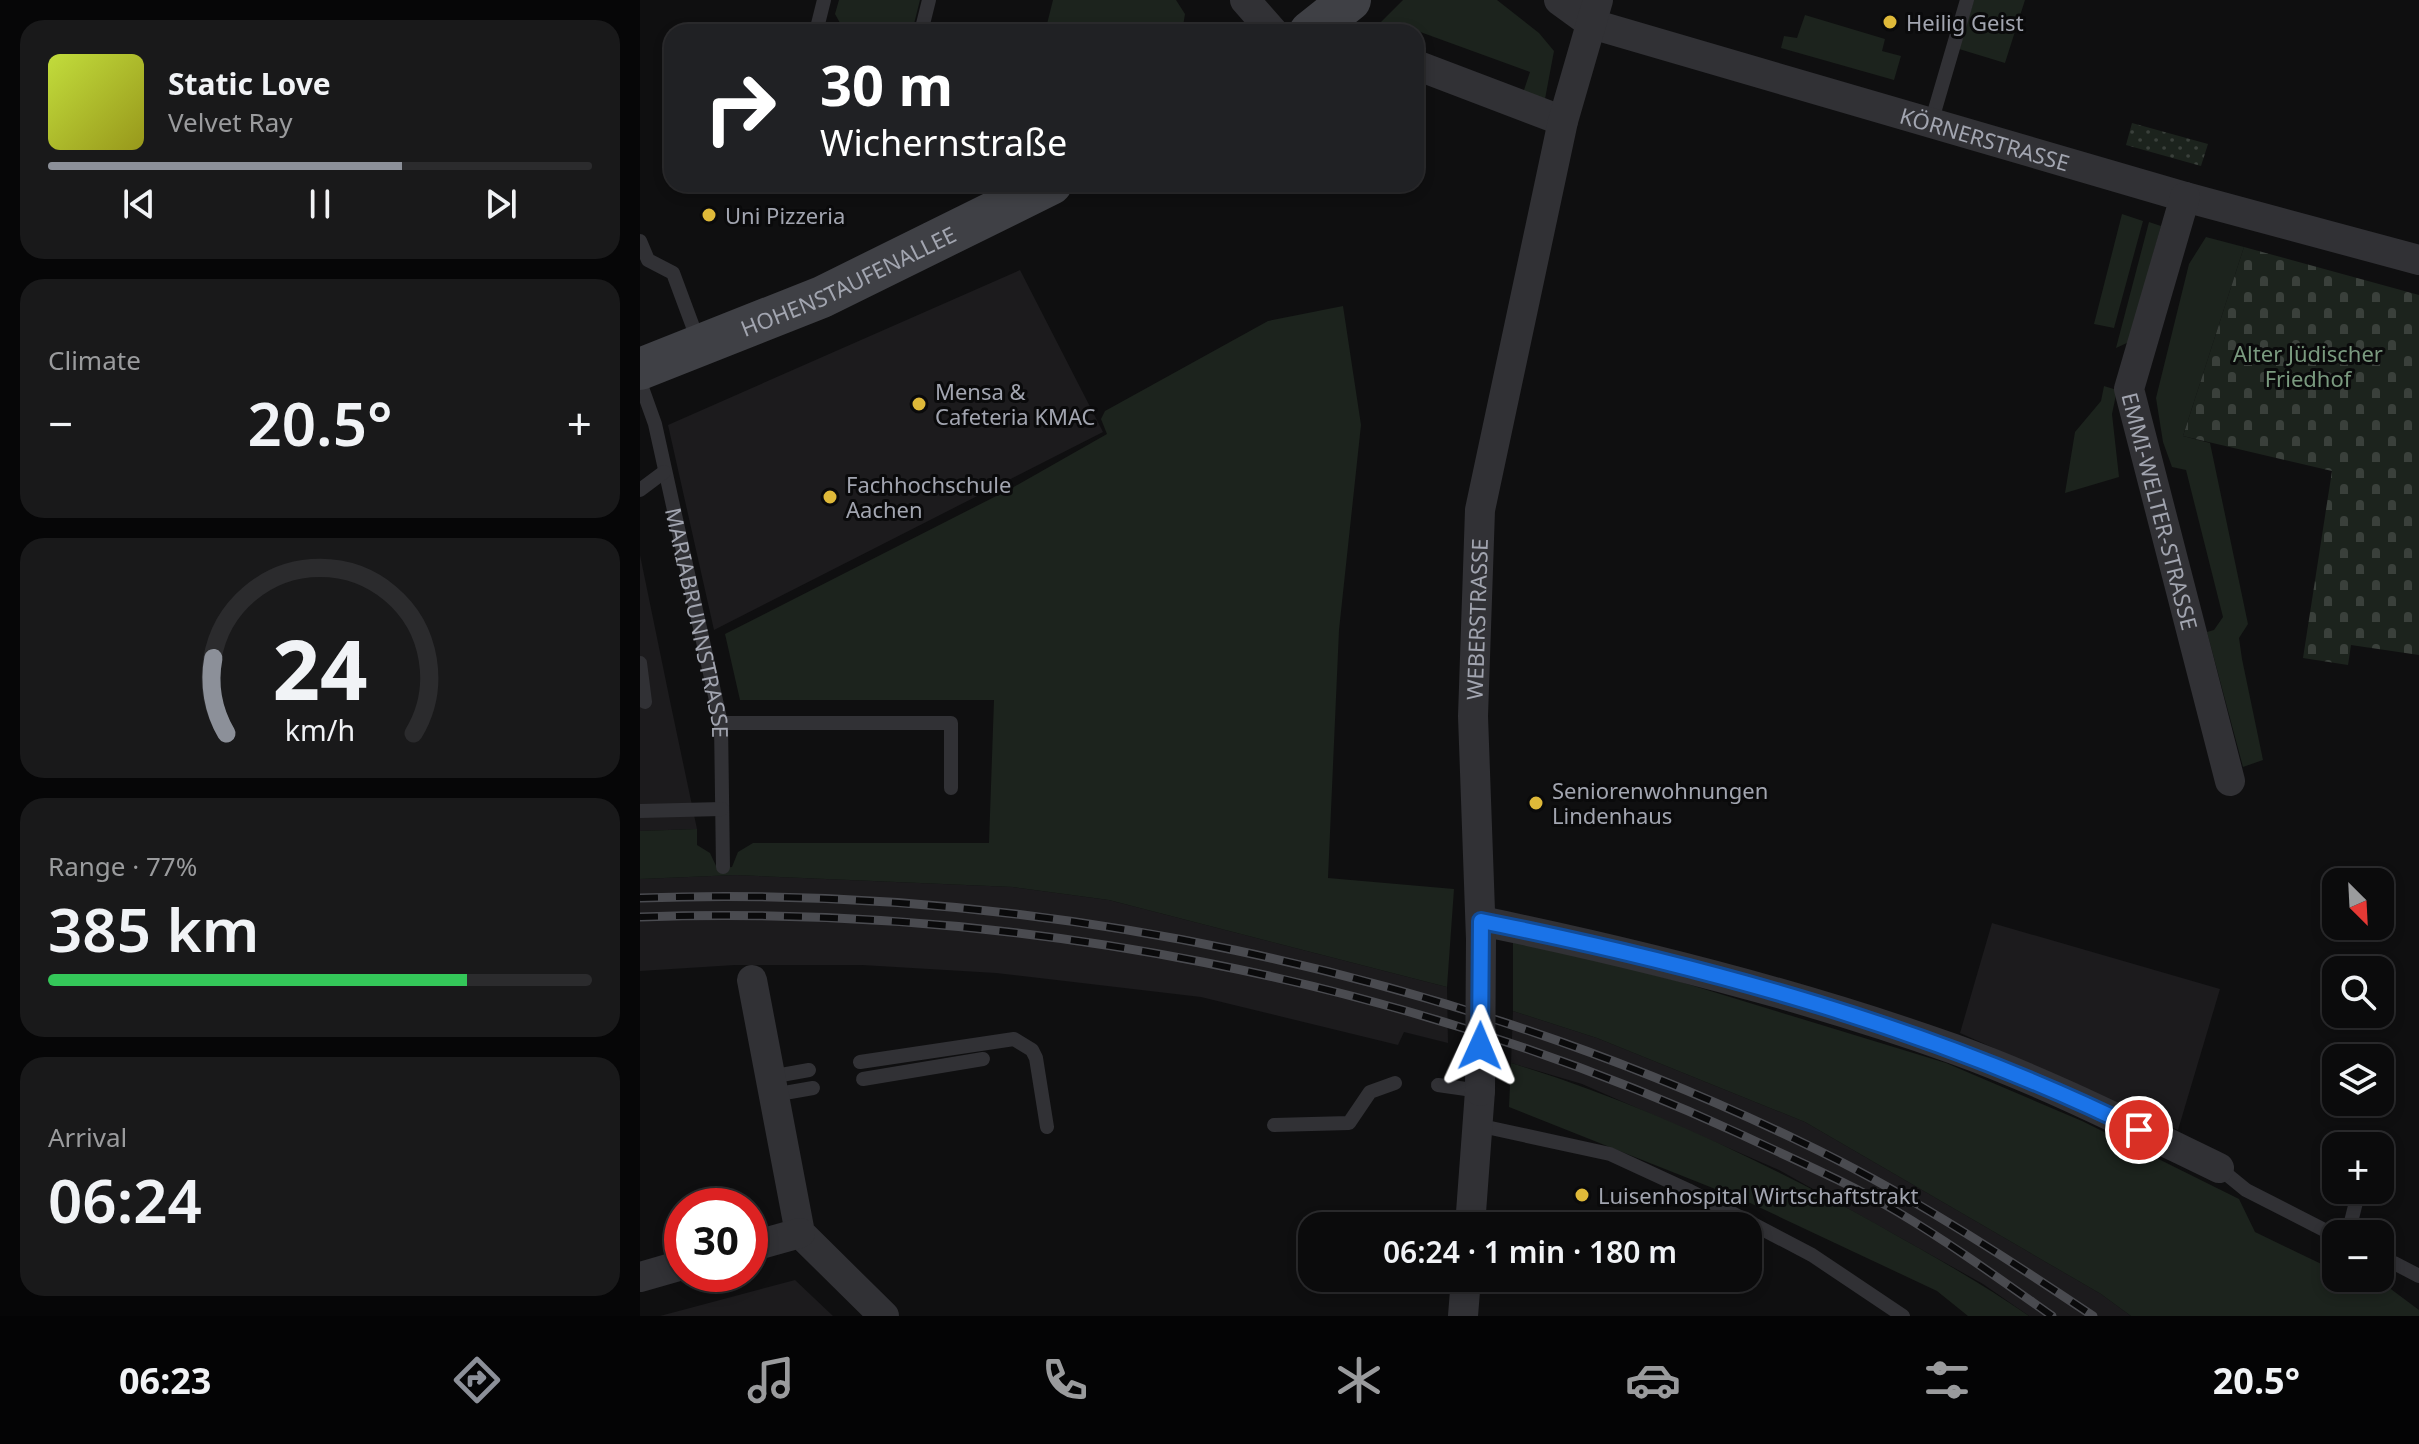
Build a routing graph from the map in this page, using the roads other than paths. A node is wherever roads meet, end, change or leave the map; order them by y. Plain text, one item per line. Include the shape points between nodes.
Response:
1 (824, 0) edge
2 (929, 0) edge
3 (1245, 0) edge
4 (1559, 0) edge
5 (1967, 0) edge
6 (1595, 12) edge
7 (818, 24) edge
8 (923, 24) edge
9 (1266, 24) edge
10 (1424, 68) edge
11 (1563, 121) junction
12 (1931, 124) junction
13 (1035, 192) edge
14 (2185, 197) junction
15 (640, 241) edge
16 (2419, 260) edge
17 (701, 346) junction
18 (640, 369) edge
19 (640, 382) edge
20 (664, 472) junction
21 (640, 490) edge
22 (640, 663) edge
23 (645, 702) dead end
24 (721, 723) junction
25 (2230, 781) dead end
26 (951, 788) dead end
27 (722, 809) junction
28 (640, 811) edge
29 (723, 867) dead end
30 (1481, 930) junction
31 (752, 980) dead end
32 (983, 1059) dead end
33 (860, 1062) dead end
34 (809, 1070) dead end
35 (863, 1079) dead end
36 (1395, 1083) dead end
37 (1438, 1085) dead end
38 (772, 1086) junction
39 (813, 1088) dead end
40 (1480, 1091) junction
41 (1274, 1125) dead end
42 (1477, 1125) junction
43 (1047, 1127) dead end
44 (2219, 1168) joint
45 (1471, 1212) edge
46 (2322, 1229) edge
47 (800, 1233) junction
48 (768, 1242) edge
49 (2394, 1263) dead end
50 (664, 1270) edge
51 (2419, 1276) edge
52 (640, 1277) edge
53 (1465, 1292) edge
54 (884, 1316) edge
55 (1463, 1316) edge
56 (1903, 1316) edge

1 - 7 lane
2 - 8 lane
3 - 9 street
4 - 6 street, KÖRNERSTRASSE
5 - 12 lane
6 - 11 street, WEBERSTRASSE
6 - 12 street, KÖRNERSTRASSE
10 - 11 street
11 - 30 street, WEBERSTRASSE via 1480,510 1473,716
12 - 14 street, KÖRNERSTRASSE
13 - 17 main road, HOHENSTAUFENALLEE via 822,297
14 - 16 street, KÖRNERSTRASSE
14 - 25 street, EMMI-WELTER-STRASSE via 2129,389
15 - 17 lane via 648,260 673,273
17 - 18 main road, HOHENSTAUFENALLEE
19 - 20 lane, MARIABRUNNSTRASSE
20 - 21 lane
20 - 24 lane, MARIABRUNNSTRASSE
22 - 23 lane
24 - 26 lane via 951,723
24 - 27 lane, MARIABRUNNSTRASSE
27 - 28 lane
27 - 29 lane, MARIABRUNNSTRASSE
30 - 40 street, WEBERSTRASSE, bridge
30 - 44 street via 1689,966 1954,1049 2087,1104
31 - 38 street
32 - 35 lane
33 - 43 lane via 1014,1039 1036,1058
34 - 38 lane
36 - 41 lane via 1370,1092 1349,1123
37 - 40 lane
38 - 39 lane
38 - 47 street
40 - 42 street, WEBERSTRASSE
42 - 45 street, WEBERSTRASSE
42 - 56 lane via 1610,1154 1812,1255
44 - 46 lane via 2246,1190
47 - 48 street
47 - 54 street
49 - 51 lane
50 - 52 street
53 - 55 street

